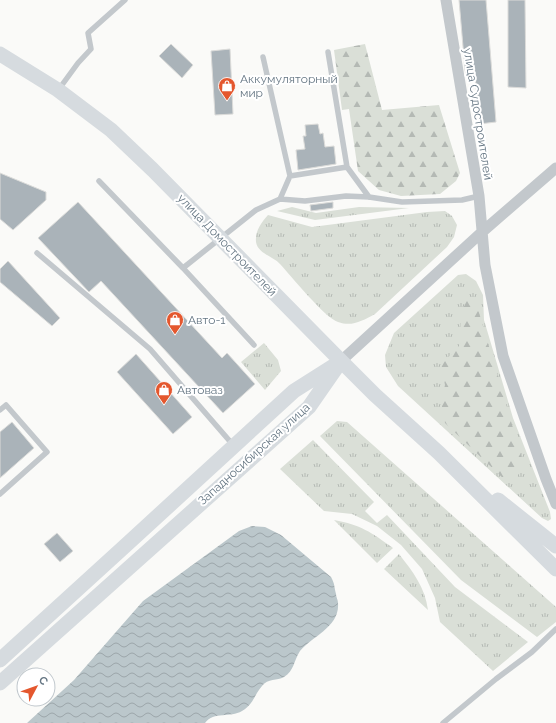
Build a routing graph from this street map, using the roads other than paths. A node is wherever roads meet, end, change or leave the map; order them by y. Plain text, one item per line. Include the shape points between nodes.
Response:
1 (125, 0) edge
2 (446, 0) edge
3 (328, 52) dead end
4 (0, 54) edge
5 (263, 57) dead end
6 (58, 90) junction
7 (346, 167) junction
8 (556, 168) edge
9 (290, 176) junction
10 (99, 181) dead end
11 (479, 196) junction
12 (370, 197) junction
13 (280, 199) junction
14 (482, 232) junction
15 (220, 237) junction
16 (38, 253) dead end
17 (183, 268) junction
18 (254, 345) dead end
19 (341, 361) junction
20 (0, 410) edge
21 (234, 446) junction
22 (439, 453) junction
23 (0, 494) edge
24 (556, 504) edge
25 (556, 546) edge
26 (556, 569) edge
27 (556, 629) edge
28 (0, 660) edge
29 (0, 683) edge
30 (443, 723) edge

1 - 6 lane via 88,33 91,49
2 - 11 street, улица Судостроителей
3 - 7 lane
4 - 6 main road, улица Домостроителей
5 - 9 lane
6 - 15 main road, улица Домостроителей via 111,130
7 - 9 lane
7 - 12 lane
8 - 14 street
9 - 13 lane
10 - 17 lane
11 - 12 lane via 462,200 402,202
11 - 14 street, улица Судостроителей
12 - 13 lane via 346,196 305,201
13 - 15 lane via 256,210
14 - 19 street
14 - 24 street, улица Судостроителей via 485,266 503,356
15 - 17 lane
15 - 19 main road, улица Домостроителей
16 - 21 lane via 150,349
17 - 18 lane
19 - 21 main road, Западносибирская улица via 294,391
19 - 22 main road, улица Домостроителей
19 - 29 main road, Западносибирская улица via 309,407
20 - 23 lane via 6,405 47,452
21 - 28 main road, Западносибирская улица
22 - 25 main road, улица Домостроителей
22 - 26 main road, улица Домостроителей
27 - 30 lane via 532,652

